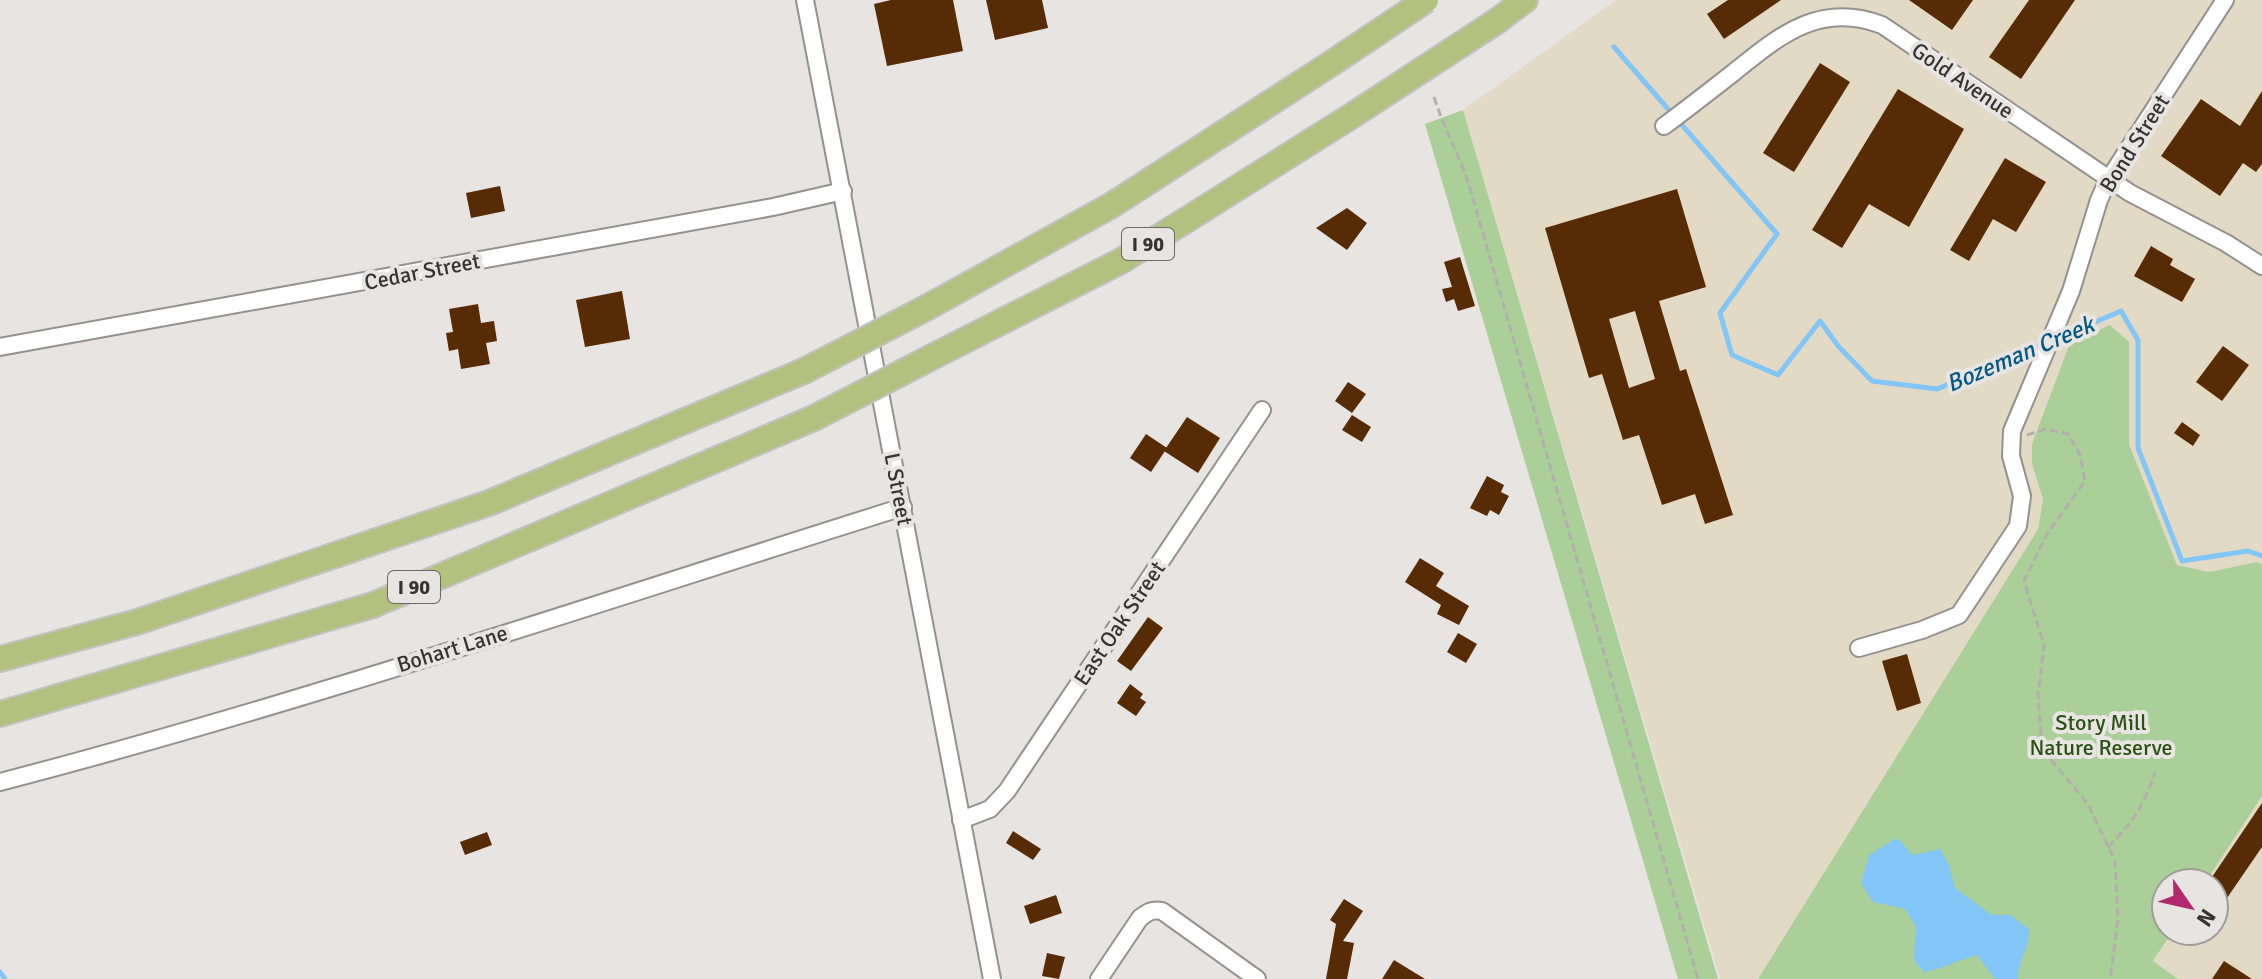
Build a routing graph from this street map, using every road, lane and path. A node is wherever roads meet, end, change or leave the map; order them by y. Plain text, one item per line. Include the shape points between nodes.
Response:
1 (805, 0) edge
2 (1426, 0) edge
3 (1525, 0) edge
4 (2225, 0) edge
5 (1434, 97) dead end
6 (1664, 126) dead end
7 (2109, 179) junction
8 (843, 191) junction
9 (2262, 266) edge
10 (0, 347) edge
11 (1262, 410) dead end
12 (2012, 436) junction
13 (903, 507) junction
14 (1859, 648) dead end
15 (0, 659) edge
16 (0, 714) edge
17 (2155, 772) dead end
18 (0, 782) edge
19 (961, 820) junction
20 (2108, 847) junction
21 (992, 979) edge
22 (1099, 979) edge
23 (1257, 979) edge
24 (1698, 979) edge
25 (2110, 979) edge

1 - 8 street, L Street
2 - 15 highway, I 90, bridge via 1112,205 804,371 489,503 137,622
3 - 16 highway, I 90, bridge via 1121,261 814,418 373,605
4 - 7 street, Bond Street
5 - 24 path via 1469,185
6 - 7 street, Gold Avenue via 1780,35 1830,18 1862,18 1882,25
7 - 9 street, Gold Avenue
7 - 12 street, Bond Street
8 - 10 street, Cedar Street
8 - 13 street, L Street
11 - 19 street, East Oak Street via 1007,791 990,809
12 - 14 street via 2011,456 2022,496 2018,526 1959,615
12 - 20 path via 2046,429 2068,434 2080,455 2085,481 2047,534 2024,581 2044,645 2038,695 2042,749 2088,804
13 - 18 street, Bohart Lane via 154,741
13 - 19 street, L Street
17 - 20 path via 2130,826
19 - 21 street, L Street
20 - 25 path via 2115,861 2118,919
22 - 23 street via 1149,910 1162,911

